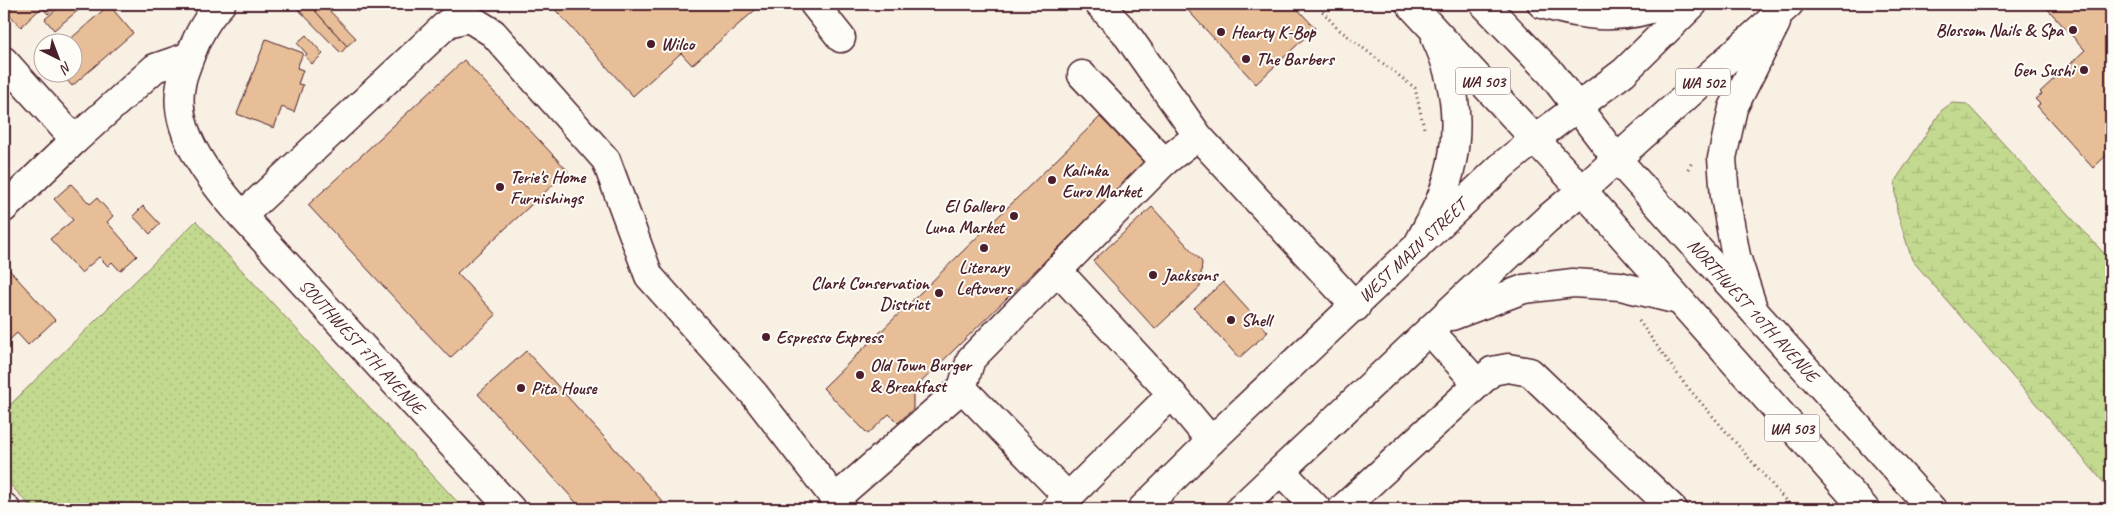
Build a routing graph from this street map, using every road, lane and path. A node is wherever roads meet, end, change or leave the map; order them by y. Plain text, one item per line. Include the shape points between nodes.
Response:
1 (221, 4) edge
2 (814, 4) edge
3 (1099, 4) edge
4 (1316, 4) edge
5 (1410, 4) edge
6 (1484, 4) edge
7 (1542, 4) edge
8 (1666, 4) edge
9 (1693, 4) edge
10 (1786, 7) edge
11 (468, 11) edge
12 (1429, 24) junction
13 (841, 38) dead end
14 (190, 56) junction
15 (4, 61) edge
16 (1082, 75) dead end
17 (1578, 108) junction
18 (1426, 135) dead end
19 (1198, 136) junction
20 (1535, 139) junction
21 (75, 140) junction
22 (1616, 158) junction
23 (1164, 162) junction
24 (1582, 190) junction
25 (4, 208) edge
26 (242, 216) junction
27 (1416, 248) junction
28 (1057, 270) junction
29 (1678, 300) junction
30 (1356, 306) junction
31 (1754, 311) junction
32 (1634, 315) dead end
33 (1436, 325) junction
34 (1477, 383) junction
35 (962, 388) junction
36 (1172, 394) junction
37 (1212, 441) junction
38 (1280, 471) junction
39 (1062, 503) edge
40 (839, 504) edge
41 (511, 509) edge
42 (1142, 509) edge
43 (1240, 509) edge
44 (1317, 509) edge
45 (1342, 509) edge
46 (1673, 509) edge
47 (1793, 509) edge
48 (1865, 509) edge
49 (1932, 509) edge

1 - 14 main road, SOUTHWEST 7TH AVENUE via 200,32
2 - 13 main road
3 - 19 main road via 1125,32
4 - 18 path via 1337,28 1415,88
5 - 12 main road, WA 503
6 - 17 main road, WA 503 via 1551,73
7 - 8 main road via 1575,13 1620,16
9 - 17 main road, WEST MAIN STREET via 1631,66
10 - 22 main road, WA 502
10 - 31 main road via 1733,108 1722,158 1725,198 1736,256
11 - 26 main road via 448,23
11 - 40 main road via 492,33 606,160 649,276 754,394
12 - 20 main road, WA 503
12 - 27 main road via 1446,61 1456,103 1455,148 1439,202
14 - 21 main road via 155,68
14 - 26 main road, SOUTHWEST 7TH AVENUE via 180,86 180,112 189,142 213,183
15 - 21 main road
16 - 23 main road
17 - 20 main road, WEST MAIN STREET
17 - 22 main road, NORTHWEST 10TH AVENUE / WA 503
19 - 23 main road
19 - 30 main road
20 - 24 main road, WA 503
20 - 27 main road, WEST MAIN STREET via 1504,164
21 - 25 main road
22 - 24 main road, WA 502
22 - 31 main road, NORTHWEST 10TH AVENUE / WA 503
23 - 28 main road
24 - 29 main road, WA 503
24 - 33 main road
26 - 41 main road, SOUTHWEST 7TH AVENUE
27 - 30 main road, WEST MAIN STREET
28 - 35 main road via 971,358
28 - 36 main road
29 - 33 main road via 1620,286 1573,283 1524,289
29 - 48 main road, WA 503
30 - 37 main road, WEST MAIN STREET
31 - 49 main road, NORTHWEST 10TH AVENUE / WA 503
32 - 47 path via 1684,383
33 - 34 main road
33 - 38 main road
34 - 45 main road
34 - 46 main road via 1492,371 1508,368 1530,372
35 - 39 main road
35 - 40 main road
36 - 37 main road
36 - 39 main road
37 - 42 main road, WEST MAIN STREET
38 - 43 main road
38 - 44 main road

